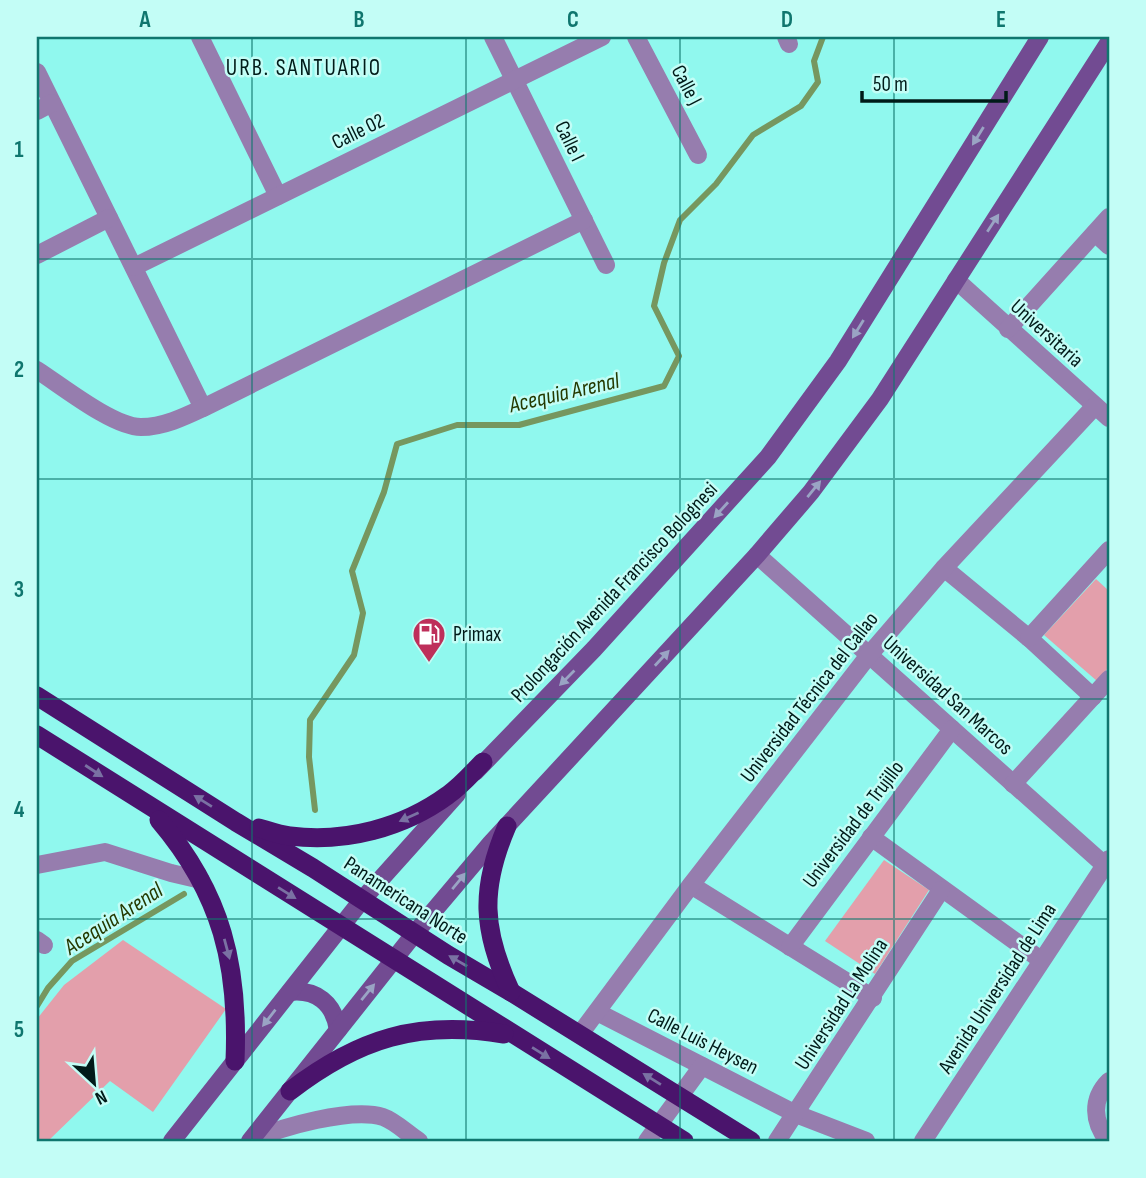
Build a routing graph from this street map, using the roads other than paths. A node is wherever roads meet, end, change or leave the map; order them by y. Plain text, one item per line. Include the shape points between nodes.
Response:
1 (200, 37) edge
2 (493, 37) edge
3 (602, 37) edge
4 (636, 37) edge
5 (1040, 37) edge
6 (1109, 42) edge
7 (37, 72) edge
8 (514, 80) junction
9 (45, 107) edge
10 (698, 155) dead end
11 (278, 196) junction
12 (1109, 217) edge
13 (109, 218) junction
14 (584, 220) junction
15 (1095, 233) junction
16 (1109, 246) edge
17 (37, 255) edge
18 (606, 265) dead end
19 (134, 267) junction
20 (956, 281) junction
21 (1008, 329) junction
22 (37, 370) edge
23 (1095, 406) junction
24 (203, 408) junction
25 (1109, 418) edge
26 (1109, 550) edge
27 (757, 555) junction
28 (944, 568) junction
29 (1103, 570) edge
30 (1029, 638) junction
31 (869, 655) junction
32 (1109, 679) edge
33 (37, 695) edge
34 (1093, 696) junction
35 (952, 729) junction
36 (37, 735) edge
37 (484, 762) junction
38 (1013, 784) junction
39 (148, 805) junction
40 (236, 822) junction
41 (507, 826) junction
42 (871, 838) junction
43 (37, 865) edge
44 (1108, 865) edge
45 (201, 880) junction
46 (691, 885) junction
47 (941, 890) junction
48 (362, 900) junction
49 (341, 926) junction
50 (415, 933) junction
51 (790, 947) junction
52 (393, 960) junction
53 (1041, 960) junction
54 (290, 992) junction
55 (512, 992) junction
56 (873, 998) junction
57 (597, 1012) junction
58 (338, 1030) junction
59 (580, 1034) junction
60 (512, 1035) junction
61 (235, 1061) junction
62 (702, 1066) junction
63 (1109, 1081) edge
64 (290, 1091) junction
65 (679, 1097) junction
66 (796, 1114) junction
67 (1083, 1132) dead end
68 (652, 1133) edge
69 (172, 1141) edge
70 (250, 1141) edge
71 (419, 1141) edge
72 (684, 1141) edge
73 (751, 1141) edge
74 (777, 1141) edge
75 (866, 1141) edge
76 (923, 1141) edge
77 (1102, 1141) edge
78 (1108, 1141) edge

1 - 11 street
2 - 8 street, Calle I
3 - 8 street, Calle 02
4 - 10 street, Calle J
5 -> 37 main road, Prolongación Avenida Francisco Bolognesi via 838,361 776,446 594,649
20 -> 6 main road
7 - 9 street
8 - 11 street, Calle 02
8 - 14 street, Calle I
9 - 13 street
11 - 19 street, Calle 02
12 - 15 street
13 - 17 street
13 - 19 street
14 - 18 street, Calle I
14 - 24 street
15 - 16 street
15 - 21 street
19 - 24 street
20 - 21 street, Universitaria
27 -> 20 main road via 845,449
21 - 23 street, Universitaria
22 - 24 street via 122,424 160,424
23 - 25 street, Universitaria
23 - 28 street, Universidad Técnica del Callao
26 - 29 street
27 - 31 street, Universidad San Marcos
41 -> 27 main road
28 - 30 street
28 - 31 street, Universidad Técnica del Callao
29 - 30 street
30 - 34 street
31 - 35 street, Universidad San Marcos
31 - 46 street, Universidad Técnica del Callao
32 - 34 street
40 -> 33 highway, Panamericana Norte
34 - 38 street
35 - 38 street, Universidad San Marcos
35 - 42 street, Universidad de Trujillo
36 -> 39 highway
37 -> 40 highway via 449,794 382,828 345,836 290,836
37 - 48 main road, Prolongación Avenida Francisco Bolognesi
38 - 44 street, Universidad San Marcos
39 - 45 highway
39 -> 49 highway
40 - 48 highway, Panamericana Norte
50 -> 41 main road
41 - 55 highway via 488,888 488,924 496,960
42 - 47 street
42 - 51 street, Universidad de Trujillo
43 - 45 street via 105,852
44 - 53 street, Avenida Universidad de Lima
45 -> 61 highway via 220,923 232,968 237,1014
46 - 51 street
46 - 57 street, Universidad Técnica del Callao
47 - 53 street
47 - 56 street, Universidad La Molina
48 - 49 main road, Prolongación Avenida Francisco Bolognesi
48 - 50 highway, Panamericana Norte
49 - 52 highway
49 - 54 main road, Prolongación Avenida Francisco Bolognesi
50 - 52 main road
55 -> 50 highway, Panamericana Norte
51 - 56 street
58 -> 52 main road
52 - 60 highway
53 - 76 street, Avenida Universidad de Lima
54 - 58 main road via 309,992 327,1002
54 -> 61 main road, Prolongación Avenida Francisco Bolognesi
55 - 59 highway, Panamericana Norte
56 - 66 street, Universidad La Molina
57 - 59 street, Universidad Técnica del Callao
57 - 62 street, Calle Luis Heysen
58 - 64 main road
65 -> 59 highway, Panamericana Norte
60 - 64 highway via 434,1029 394,1035 357,1048
60 -> 68 highway
61 - 69 main road, Prolongación Avenida Francisco Bolognesi
62 - 65 street
62 - 66 street, Calle Luis Heysen
63 - 78 street via 1098,1098 1096,1119
64 - 70 main road
65 - 68 street
65 - 73 highway, Panamericana Norte
66 - 74 street, Universidad La Molina
66 - 75 street, Calle Luis Heysen
67 - 77 street
68 - 72 highway
70 - 71 street via 274,1130 351,1115 383,1117

